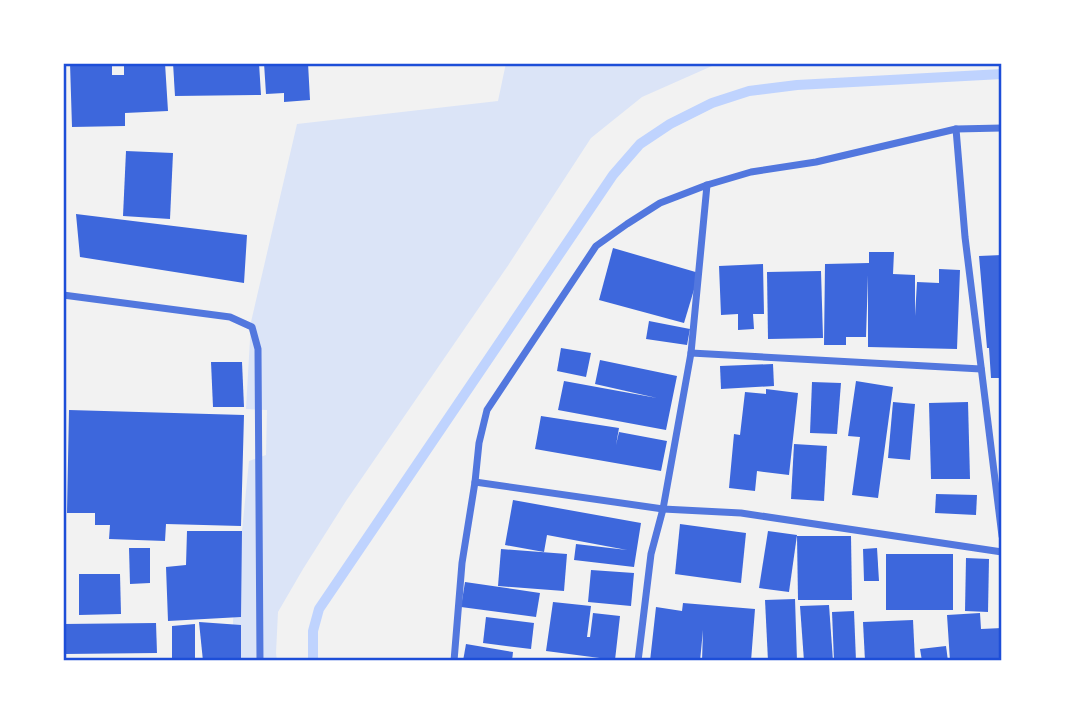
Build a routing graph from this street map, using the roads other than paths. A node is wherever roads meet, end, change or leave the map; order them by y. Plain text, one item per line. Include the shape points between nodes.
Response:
1 (1002, 128) edge
2 (956, 129) junction
3 (708, 185) junction
4 (63, 295) edge
5 (691, 354) junction
6 (981, 369) junction
7 (475, 482) junction
8 (663, 509) junction
9 (1002, 536) edge
10 (1002, 552) edge
11 (260, 661) edge
12 (454, 661) edge
13 (638, 661) edge

1 - 2 street
2 - 3 street
2 - 6 street
3 - 5 street
3 - 7 street via 660,203 596,246 487,410
4 - 11 street via 230,317 252,327 258,349
5 - 6 street
5 - 8 street
6 - 9 street
7 - 8 street
7 - 12 street
8 - 10 street via 741,513
8 - 13 street via 651,554

